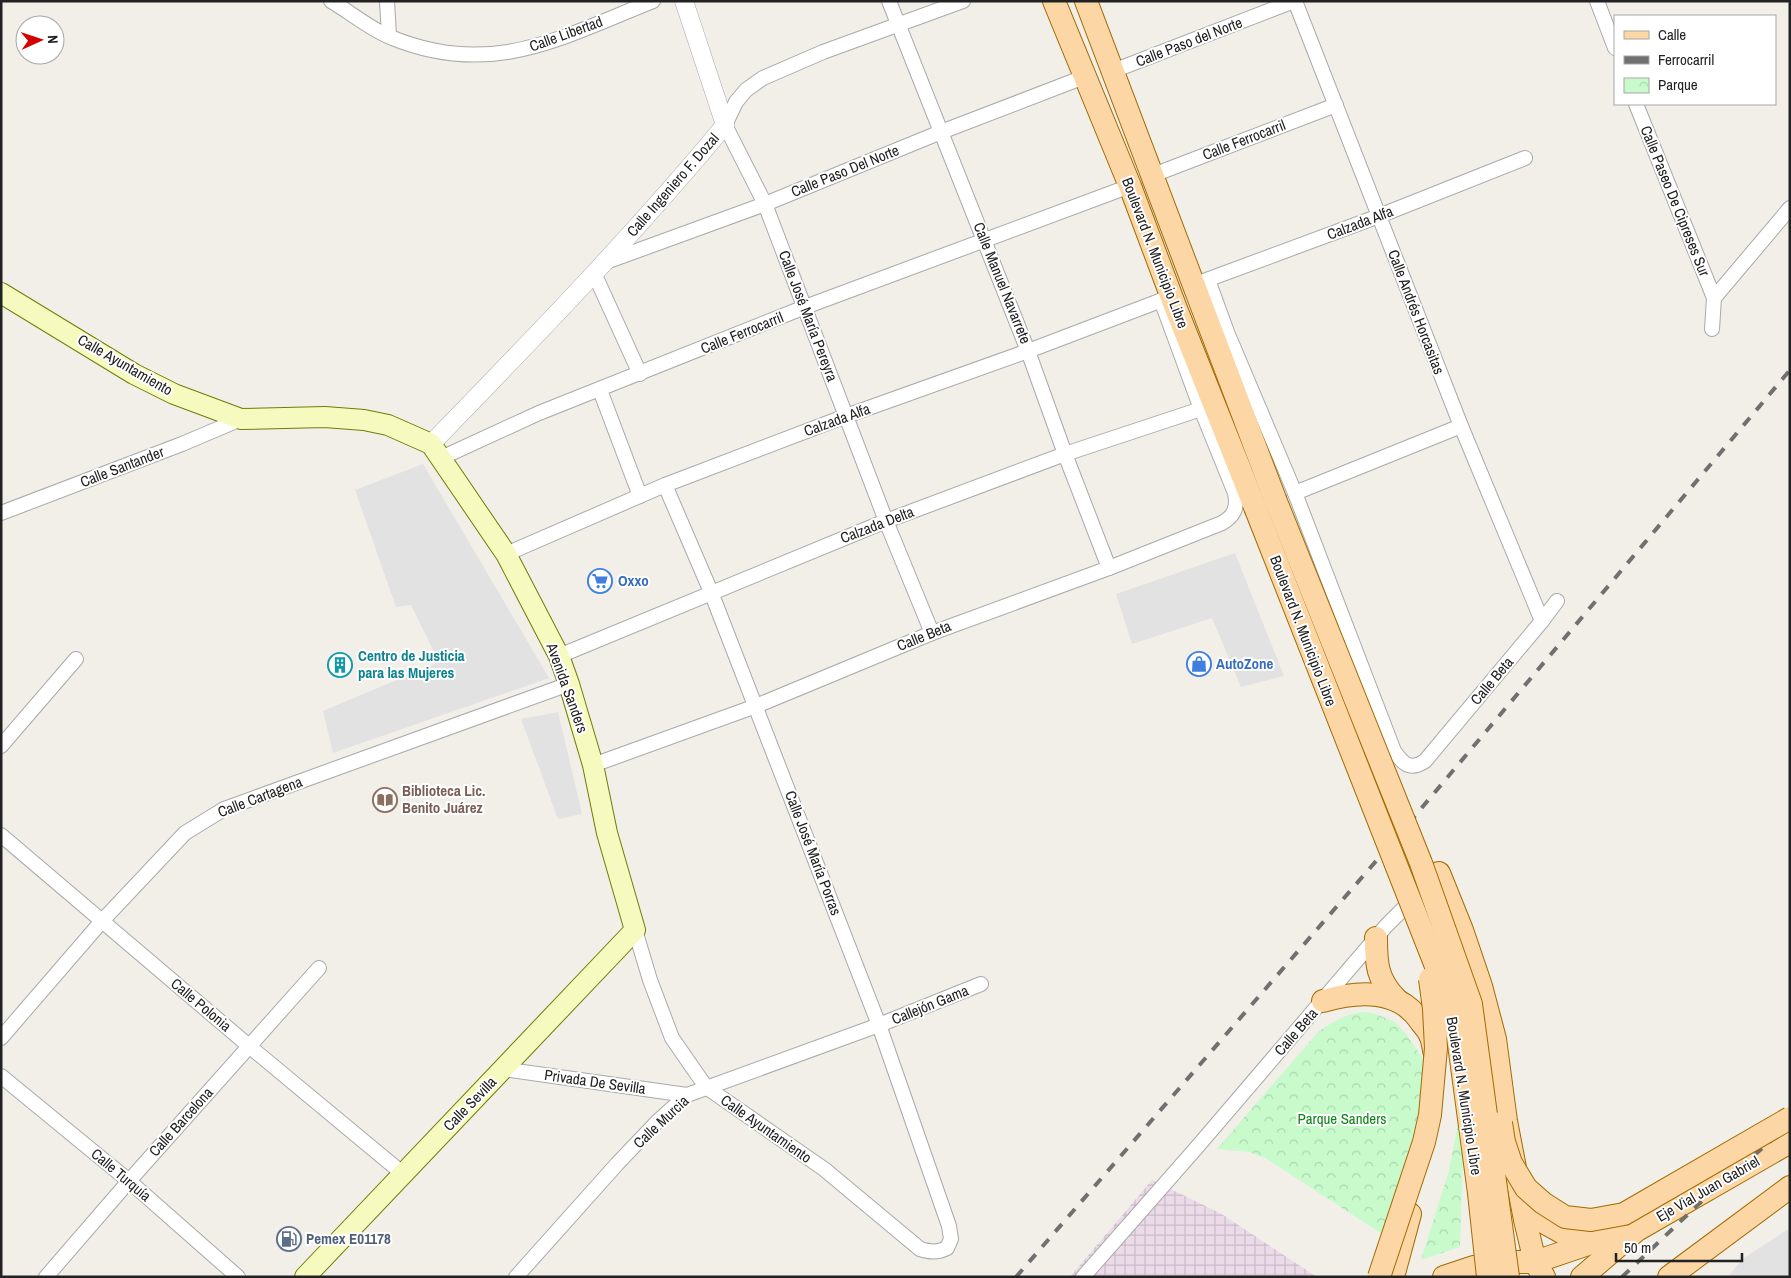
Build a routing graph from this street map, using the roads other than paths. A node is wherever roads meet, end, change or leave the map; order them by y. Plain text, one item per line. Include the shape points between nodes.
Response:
1 (331, 1) edge
2 (387, 1) edge
3 (653, 1) edge
4 (684, 1) edge
5 (889, 1) edge
6 (963, 1) edge
7 (1054, 1) edge
8 (1086, 1) edge
9 (1294, 1) edge
10 (1597, 1) edge
11 (898, 26) junction
12 (389, 36) junction
13 (1614, 45) edge
14 (1113, 71) junction
15 (1084, 77) junction
16 (1336, 105) junction
17 (1636, 105) edge
18 (725, 125) junction
19 (941, 132) junction
20 (1525, 158) dead end
21 (1153, 174) junction
22 (1130, 186) junction
23 (765, 204) junction
24 (1790, 208) edge
25 (1379, 216) junction
26 (984, 240) junction
27 (600, 268) junction
28 (1201, 282) junction
29 (1, 293) edge
30 (1167, 298) junction
31 (1714, 298) junction
32 (805, 308) junction
33 (1712, 329) dead end
34 (1028, 351) junction
35 (640, 374) junction
36 (600, 390) junction
37 (1201, 409) junction
38 (846, 416) junction
39 (241, 419) junction
40 (1461, 426) junction
41 (436, 451) junction
42 (1065, 454) junction
43 (665, 485) junction
44 (640, 496) junction
45 (1275, 500) junction
46 (1, 513) edge
47 (886, 521) junction
48 (506, 554) junction
49 (1108, 568) junction
50 (711, 592) junction
51 (1557, 601) dead end
52 (1542, 621) junction
53 (932, 632) junction
54 (559, 656) junction
55 (76, 659) dead end
56 (569, 684) junction
57 (756, 706) junction
58 (1, 746) edge
59 (593, 765) junction
60 (1, 835) edge
61 (1438, 873) joint
62 (102, 921) junction
63 (635, 930) junction
64 (1424, 934) junction
65 (1376, 938) junction
66 (319, 968) dead end
67 (981, 984) dead end
68 (1397, 1000) junction
69 (1323, 1001) junction
70 (1471, 1004) junction
71 (879, 1025) junction
72 (1, 1038) edge
73 (249, 1046) junction
74 (503, 1069) junction
75 (1, 1076) edge
76 (706, 1087) junction
77 (687, 1095) junction
78 (1790, 1118) edge
79 (1790, 1142) edge
80 (402, 1173) junction
81 (128, 1181) junction
82 (1790, 1187) edge
83 (1524, 1211) junction
84 (949, 1226) joint
85 (1636, 1230) junction
86 (1591, 1243) junction
87 (1539, 1269) edge
88 (1677, 1273) edge
89 (46, 1277) edge
90 (238, 1277) edge
91 (305, 1277) edge
92 (516, 1277) edge
93 (1083, 1277) edge
94 (1379, 1277) edge
95 (1393, 1277) edge
96 (1444, 1277) edge
97 (1488, 1277) edge
98 (1508, 1277) edge
99 (1582, 1277) edge

1 - 12 street, Calle Libertad
2 - 12 street
3 - 12 street, Calle Libertad via 539,46 518,51 444,54
4 - 18 street, Calle José María Pereyra
5 - 11 street, Calle Manuel Navarrete
6 - 11 street, Calle Ingeniero F. Dozal
7 - 15 main road, Boulevard N. Municipio Libre
8 - 14 main road, Boulevard N. Municipio Libre
9 - 14 street, Calle Paso del Norte
9 - 16 street, Calle Andrés Horcasitas
10 - 13 street
11 - 18 street, Calle Ingeniero F. Dozal via 823,52 763,78 736,102
11 - 19 street, Calle Manuel Navarrete
14 - 21 main road, Boulevard N. Municipio Libre
15 - 19 street, Calle Paso Del Norte
15 - 22 main road, Boulevard N. Municipio Libre
16 - 21 street, Calle Ferrocarril
16 - 25 street, Calle Andrés Horcasitas
17 - 31 street, Calle Paseo De Cipreses Sur
18 - 23 street, Calle José María Pereyra
18 - 27 street, Calle Ingeniero F. Dozal
19 - 23 street, Calle Paso Del Norte
19 - 26 street, Calle Manuel Navarrete
20 - 25 street, Calzada Alfa
21 - 28 main road, Boulevard N. Municipio Libre
22 - 26 street, Calle Ferrocarril
22 - 30 main road, Boulevard N. Municipio Libre
23 - 27 street, Calle Paso Del Norte
23 - 32 street, Calle José María Pereyra
24 - 31 street
25 - 28 street, Calzada Alfa
25 - 40 street, Calle Andrés Horcasitas
26 - 32 street, Calle Ferrocarril
26 - 34 street, Calle Manuel Navarrete
27 - 35 street
27 - 41 street, Calle Ingeniero F. Dozal
28 - 45 main road, Boulevard N. Municipio Libre
29 - 39 main road, Calle Ayuntamiento via 134,374 174,394
30 - 34 street, Calzada Alfa
30 - 37 street
30 - 45 main road, Boulevard N. Municipio Libre
31 - 33 street
32 - 35 street, Calle Ferrocarril
32 - 38 street, Calle José María Pereyra
34 - 38 street, Calzada Alfa
34 - 42 street, Calle Manuel Navarrete
35 - 36 street, Calle Ferrocarril
36 - 41 street, Calle Ferrocarril
36 - 44 street
37 - 42 street, Calzada Delta
37 - 49 street, Calle Beta via 1235,494 1236,507 1231,518
38 - 43 street, Calzada Alfa
38 - 47 street, Calle José María Pereyra
39 - 41 main road, Calle Ayuntamiento via 326,417 364,420 388,425
39 - 46 street, Calle Santander
40 - 45 street
40 - 52 street, Calle Andrés Horcasitas
41 - 48 main road, Avenida Sanders
42 - 47 street, Calzada Delta
42 - 49 street, Calle Manuel Navarrete
43 - 44 street, Calzada Alfa
43 - 50 street, Calle José María Porras
44 - 48 street, Calzada Alfa
45 - 52 street, Calle Beta via 1394,751 1409,766 1418,766 1425,761
45 - 64 main road, Boulevard N. Municipio Libre, bridge via 1320,674
45 - 70 main road, Boulevard N. Municipio Libre, bridge via 1421,863
47 - 50 street, Calzada Delta
47 - 53 street, Calle José María Pereyra
48 - 54 main road, Avenida Sanders
49 - 53 street, Calle Beta
50 - 54 street, Calzada Delta
50 - 57 street, Calle José María Porras
51 - 52 street, Calle Beta
53 - 57 street, Calle Beta
54 - 56 main road, Avenida Sanders
55 - 58 street
56 - 59 main road, Avenida Sanders
56 - 62 street, Calle Cartagena via 224,809 185,833
57 - 59 street, Calle Beta
57 - 71 street, Calle José María Porras
59 - 63 main road, Avenida Sanders via 607,833
60 - 62 street, Calle Polonia
61 - 65 street, Calle Beta
61 - 83 main road via 1481,986 1494,1039
62 - 72 street, Calle Cartagena
62 - 73 street, Calle Polonia
63 - 74 main road, Calle Sevilla
63 - 76 street, Calle Ayuntamiento via 672,1038
64 - 94 main road, bridge via 1436,1048 1432,1099 1424,1142
64 - 97 main road, Boulevard N. Municipio Libre, bridge via 1445,989 1458,1037
65 - 68 main road via 1378,971
65 - 69 street, Calle Beta
66 - 73 street, Calle Barcelona
67 - 71 street, Callejón Gama
68 - 69 main road via 1362,993
68 - 95 main road via 1408,1006 1430,1035 1438,1067 1438,1098 1435,1133
69 - 93 street, Calle Beta
70 - 78 main road, bridge via 1488,1056 1511,1163 1526,1188 1542,1204 1566,1218 1591,1220 1624,1214
70 - 98 main road, Boulevard N. Municipio Libre, bridge
71 - 76 street, Calle Murcia
71 - 84 street, Calle José María Porras
73 - 80 street, Calle Polonia
73 - 81 street, Calle Barcelona
74 - 77 street, Privada De Sevilla
74 - 80 main road, Calle Sevilla
75 - 81 street, Calle Turquía
76 - 77 street, Calle Murcia
76 - 84 street, Calle Ayuntamiento via 824,1170 920,1249 931,1252 947,1248 951,1239
77 - 92 street, Calle Murcia via 617,1164
79 - 85 main road, Eje Vial Juan Gabriel
80 - 91 main road, Calle Sevilla
81 - 89 street, Calle Barcelona
81 - 90 street, Calle Turquía
82 - 88 main road
83 - 86 main road via 1563,1233
83 - 87 main road
85 - 86 main road
85 - 99 main road, Eje Vial Juan Gabriel
86 - 87 main road
87 - 96 main road via 1514,1262 1474,1268

